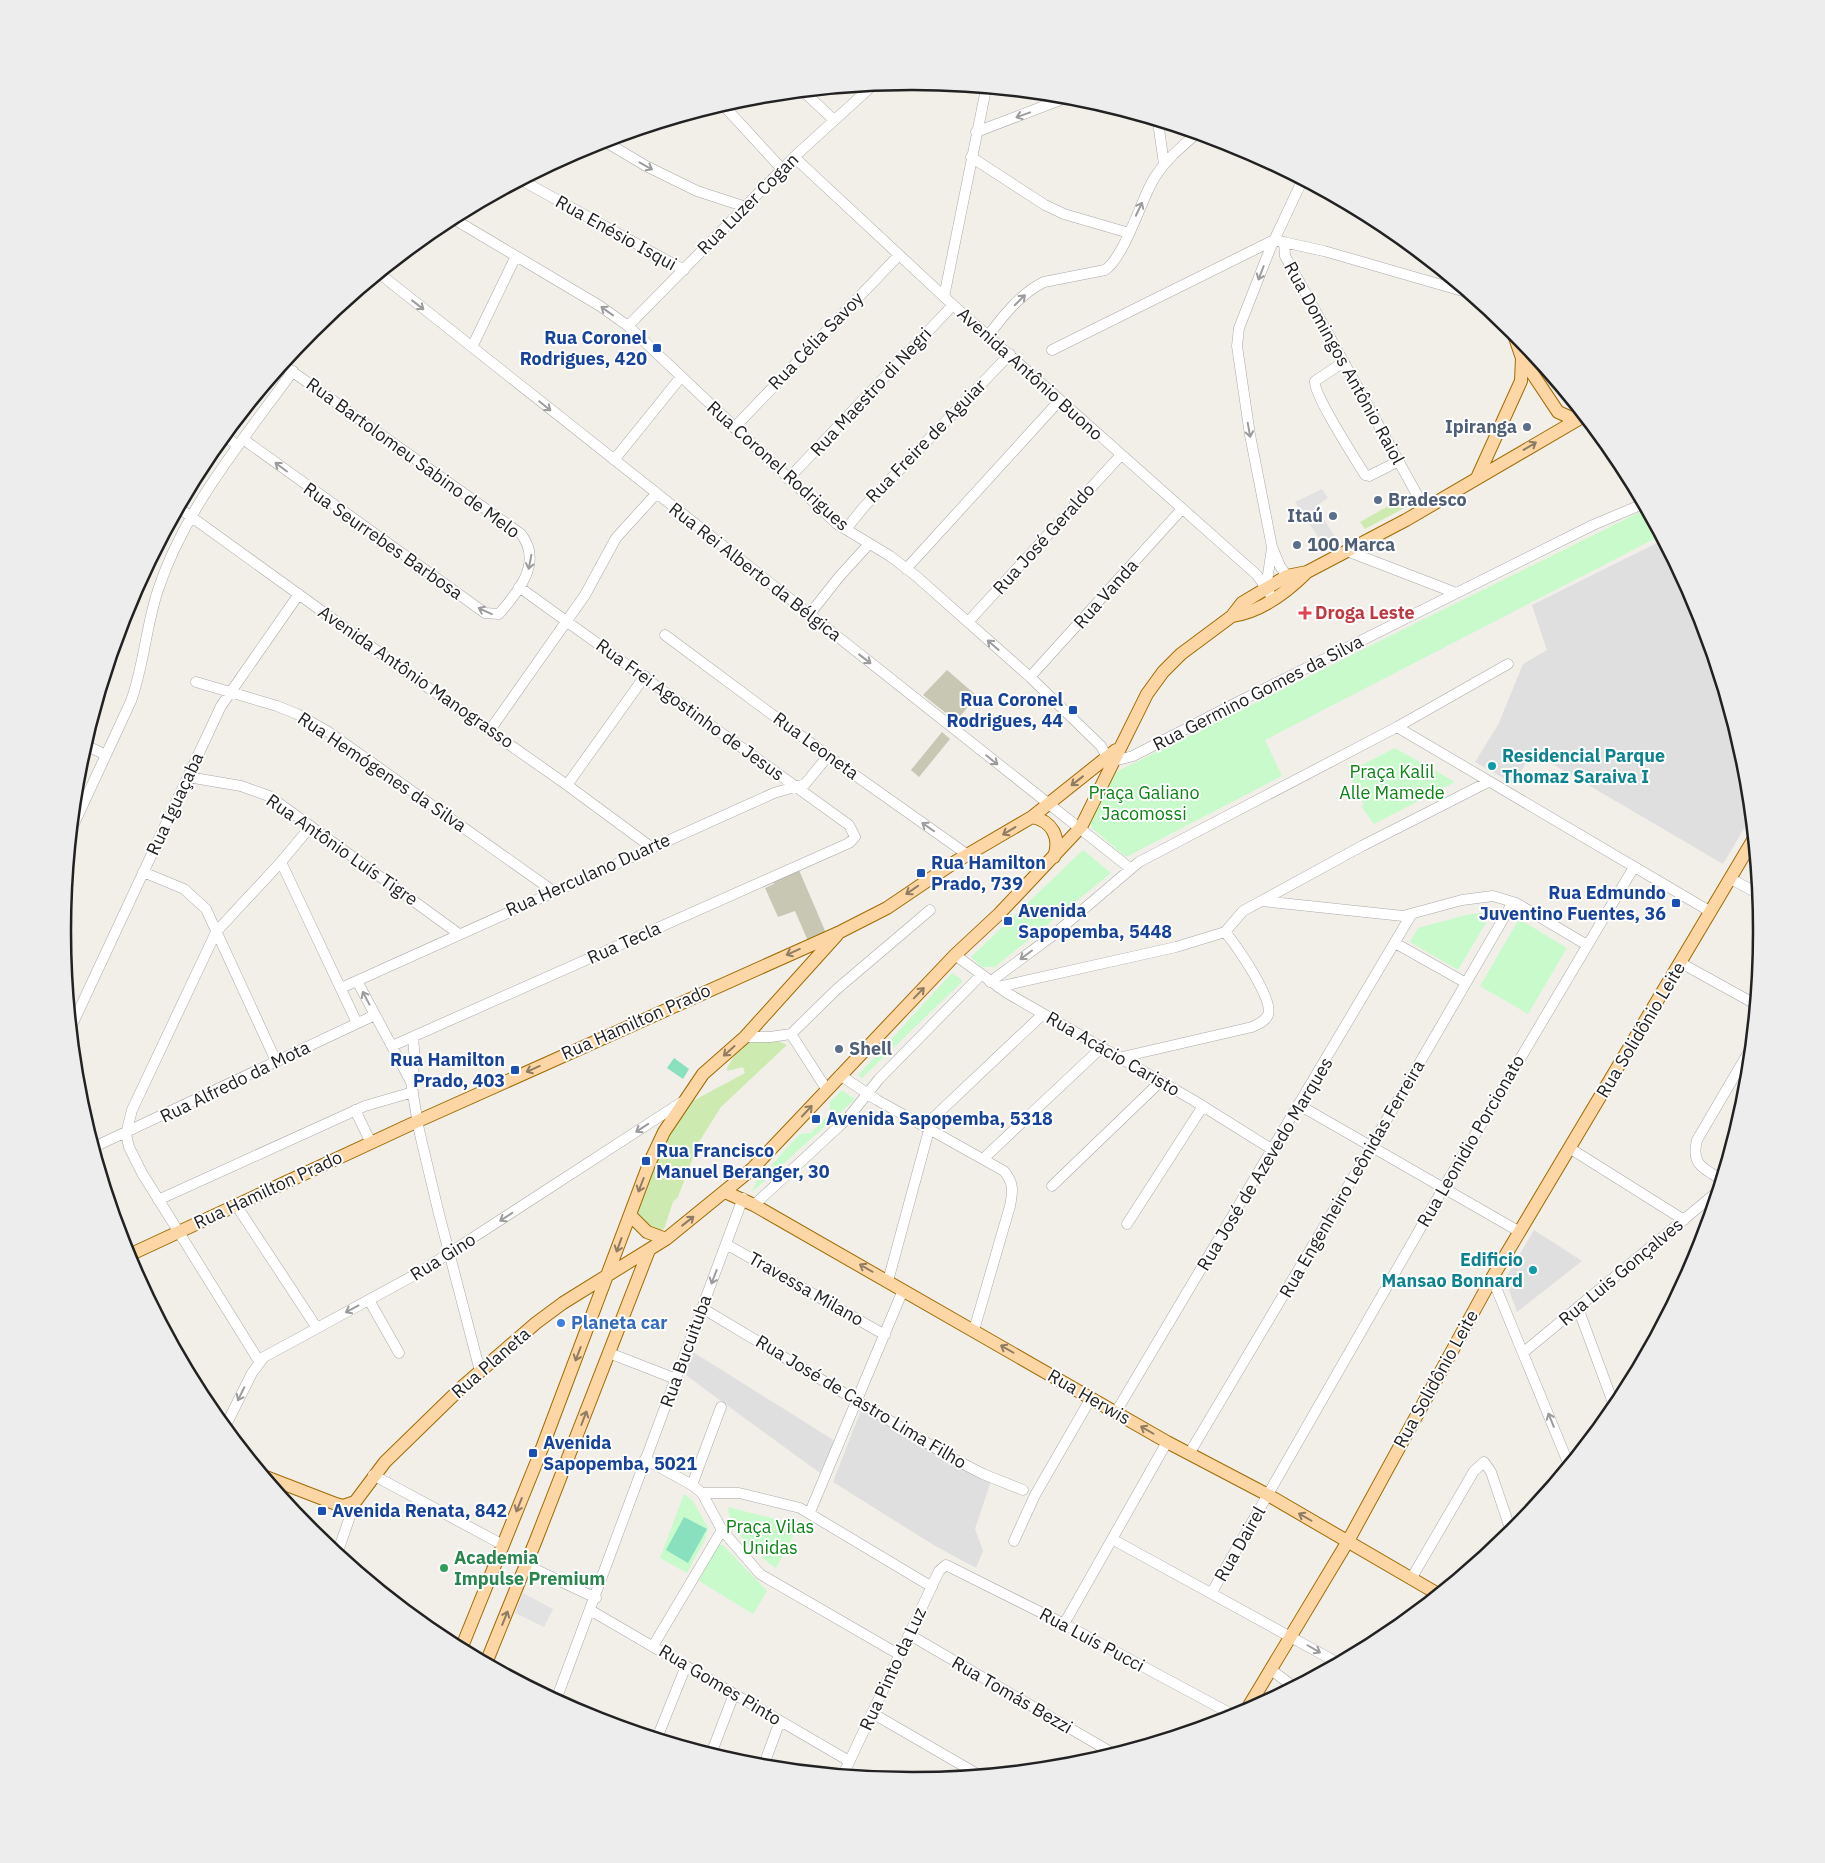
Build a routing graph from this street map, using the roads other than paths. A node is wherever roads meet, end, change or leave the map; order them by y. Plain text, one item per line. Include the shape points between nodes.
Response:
1 (866, 92) edge
2 (985, 94) edge
3 (809, 96) edge
4 (1054, 102) edge
5 (728, 111) edge
6 (834, 120) junction
7 (1159, 128) edge
8 (976, 132) junction
9 (1192, 138) edge
10 (613, 146) edge
11 (794, 157) junction
12 (971, 157) junction
13 (1164, 164) junction
14 (782, 169) junction
15 (528, 184) edge
16 (1300, 185) edge
17 (746, 207) junction
18 (460, 223) edge
19 (1129, 232) junction
20 (1279, 241) junction
21 (899, 254) junction
22 (516, 256) junction
23 (684, 270) junction
24 (384, 277) edge
25 (1455, 289) edge
26 (944, 297) junction
27 (953, 306) junction
28 (628, 326) junction
29 (988, 336) junction
30 (472, 347) junction
31 (1052, 350) dead end
32 (1519, 350) edge
33 (1010, 354) junction
34 (1522, 358) junction
35 (1344, 362) junction
36 (288, 368) edge
37 (293, 371) junction
38 (681, 376) junction
39 (1538, 383) junction
40 (1518, 388) junction
41 (1060, 400) junction
42 (1558, 412) junction
43 (1579, 418) edge
44 (1580, 418) edge
45 (734, 428) junction
46 (1554, 432) junction
47 (231, 438) edge
48 (241, 442) junction
49 (1490, 448) junction
50 (1121, 455) junction
51 (614, 460) junction
52 (1397, 462) junction
53 (1504, 462) junction
54 (1477, 478) junction
55 (788, 479) junction
56 (656, 494) junction
57 (1638, 506) edge
58 (1425, 509) junction
59 (1181, 510) junction
60 (184, 511) edge
61 (191, 516) junction
62 (846, 530) junction
63 (869, 544) junction
64 (1272, 547) junction
65 (1347, 551) junction
66 (906, 569) junction
67 (1290, 581) junction
68 (519, 587) junction
69 (1270, 593) junction
70 (1456, 593) junction
71 (299, 594) junction
72 (809, 615) junction
73 (567, 622) junction
74 (968, 622) junction
75 (664, 635) dead end
76 (1508, 664) dead end
77 (646, 676) junction
78 (1030, 677) junction
79 (196, 682) dead end
80 (229, 693) junction
81 (1397, 727) junction
82 (490, 730) junction
83 (92, 748) edge
84 (106, 755) junction
85 (828, 756) junction
86 (1111, 763) junction
87 (188, 777) junction
88 (1488, 782) junction
89 (567, 785) junction
90 (797, 787) junction
91 (1048, 806) junction
92 (80, 812) edge
93 (1032, 817) junction
94 (311, 826) junction
95 (1081, 827) junction
96 (855, 837) joint
97 (651, 847) junction
98 (1749, 848) edge
99 (968, 855) junction
100 (1054, 857) junction
101 (281, 862) junction
102 (1634, 867) junction
103 (1131, 869) junction
104 (143, 872) junction
105 (1730, 879) junction
106 (553, 891) junction
107 (1753, 891) edge
108 (1262, 901) junction
109 (1513, 902) junction
110 (930, 910) dead end
111 (1711, 912) junction
112 (1411, 915) junction
113 (216, 932) junction
114 (1225, 932) junction
115 (838, 933) junction
116 (459, 934) junction
117 (1395, 943) junction
118 (1587, 945) junction
119 (955, 955) junction
120 (1681, 963) junction
121 (357, 980) junction
122 (990, 982) junction
123 (1466, 983) junction
124 (341, 988) junction
125 (1751, 1002) edge
126 (1043, 1014) junction
127 (375, 1015) junction
128 (76, 1017) edge
129 (357, 1023) junction
130 (791, 1034) junction
131 (413, 1037) junction
132 (745, 1037) junction
133 (392, 1046) junction
134 (1101, 1048) junction
135 (1118, 1058) junction
136 (1744, 1060) edge
137 (276, 1061) junction
138 (840, 1075) junction
139 (1160, 1082) junction
140 (412, 1087) junction
141 (827, 1090) junction
142 (868, 1094) junction
143 (683, 1102) junction
144 (1203, 1106) junction
145 (1299, 1106) junction
146 (354, 1110) junction
147 (418, 1121) junction
148 (928, 1129) junction
149 (126, 1134) junction
150 (370, 1142) junction
151 (99, 1145) edge
152 (1372, 1146) junction
153 (1571, 1149) junction
154 (1273, 1150) junction
155 (983, 1159) junction
156 (1717, 1177) edge
157 (1052, 1186) dead end
158 (1444, 1187) junction
159 (730, 1188) junction
160 (742, 1198) junction
161 (1710, 1199) edge
162 (158, 1200) junction
163 (236, 1205) junction
164 (754, 1205) junction
165 (630, 1215) junction
166 (1684, 1220) junction
167 (1127, 1224) dead end
168 (177, 1232) junction
169 (1520, 1232) junction
170 (666, 1239) junction
171 (726, 1244) junction
172 (649, 1250) junction
173 (135, 1252) edge
174 (449, 1254) junction
175 (608, 1275) junction
176 (1492, 1278) junction
177 (888, 1281) junction
178 (589, 1287) junction
179 (903, 1290) junction
180 (600, 1296) junction
181 (369, 1300) junction
182 (702, 1308) junction
183 (1578, 1308) junction
184 (317, 1328) junction
185 (974, 1330) junction
186 (885, 1335) junction
187 (609, 1352) junction
188 (1524, 1352) junction
189 (399, 1353) dead end
190 (259, 1362) junction
191 (480, 1371) junction
192 (676, 1379) junction
193 (1091, 1398) junction
194 (1612, 1398) edge
195 (858, 1402) junction
196 (721, 1407) dead end
197 (1116, 1412) junction
198 (229, 1421) edge
199 (1167, 1442) junction
200 (1189, 1454) junction
201 (646, 1459) junction
202 (1567, 1460) edge
203 (373, 1475) junction
204 (275, 1480) edge
205 (692, 1485) junction
206 (1023, 1490) dead end
207 (702, 1492) junction
208 (1268, 1495) junction
209 (349, 1504) junction
210 (810, 1512) junction
211 (1509, 1524) edge
212 (722, 1530) junction
213 (1112, 1539) junction
214 (1014, 1541) dead end
215 (1348, 1541) junction
216 (503, 1545) junction
217 (339, 1546) edge
218 (526, 1565) junction
219 (946, 1565) joint
220 (1411, 1579) junction
221 (932, 1587) junction
222 (1212, 1592) junction
223 (1434, 1592) edge
224 (596, 1598) junction
225 (590, 1610) junction
226 (1064, 1624) junction
227 (910, 1635) junction
228 (1290, 1635) junction
229 (464, 1642) edge
230 (654, 1646) junction
231 (900, 1655) junction
232 (488, 1658) edge
233 (1333, 1660) edge
234 (686, 1666) junction
235 (1270, 1669) junction
236 (1289, 1684) edge
237 (558, 1694) edge
238 (734, 1694) junction
239 (1251, 1701) edge
240 (1227, 1712) edge
241 (872, 1713) junction
242 (780, 1721) junction
243 (659, 1733) edge
244 (713, 1748) edge
245 (1107, 1750) edge
246 (766, 1760) edge
247 (849, 1761) junction
248 (845, 1770) edge
249 (972, 1771) edge

1 - 6 street, Rua Luzer Cogan
2 - 8 street
3 - 6 street
4 -> 8 street
5 - 14 street
6 - 11 street, Rua Luzer Cogan
7 - 13 street
8 - 12 street
9 - 13 street
10 -> 17 street via 696,191
11 - 14 street, Rua Luzer Cogan
11 - 21 street, Avenida Antônio Buono
12 - 19 street via 1064,214
12 - 26 street
19 -> 13 street via 1152,181
14 - 17 street, Rua Luzer Cogan
15 - 23 street, Rua Enésio Isqui
16 - 20 street
17 - 23 street, Rua Luzer Cogan
18 - 22 street, Rua Coronel Rodrigues
29 -> 19 street via 1036,286 1110,267
20 - 25 street
20 - 31 street
20 - 35 street, Rua Domingos Antônio Raiol
20 -> 64 street via 1239,328 1236,346
21 - 26 street, Avenida Antônio Buono
21 - 45 street, Rua Célia Savoy
28 -> 22 street, Rua Coronel Rodrigues
22 - 30 street
23 - 28 street, Rua Luzer Cogan
24 -> 30 street, Rua Rei Alberto da Bélgica
26 - 27 street, Avenida Antônio Buono
27 - 29 street, Avenida Antônio Buono
27 - 55 street, Rua Maestro di Negri
28 - 38 street, Rua Coronel Rodrigues
29 - 33 street, Avenida Antônio Buono
30 -> 51 street, Rua Rei Alberto da Bélgica
32 - 34 main road
33 - 41 street, Avenida Antônio Buono
33 - 62 street, Rua Freire de Aguiar via 863,508
34 - 39 main road
34 - 40 main road
35 - 52 street, Rua Domingos Antônio Raiol
35 - 52 street via 1315,381 1314,386 1324,406 1366,476
36 - 37 street, Rua Bartolomeu Sabino de Melo
37 - 48 street
37 -> 68 street, Rua Bartolomeu Sabino de Melo via 521,534 532,558
38 - 45 street, Rua Coronel Rodrigues
38 - 51 street
39 - 40 main road via 1528,382
39 - 42 main road
40 - 49 main road
41 - 50 street, Avenida Antônio Buono
41 - 66 street
42 - 43 main road
42 - 46 main road
44 - 46 main road, Rua Planeta
45 - 55 street, Rua Coronel Rodrigues
53 -> 46 main road, Rua Planeta
47 - 48 street
48 - 61 street
68 -> 48 street, Rua Seurrebes Barbosa via 499,614 485,613
49 - 53 main road via 1494,458
49 - 54 main road
50 - 59 street, Avenida Antônio Buono
50 - 74 street, Rua José Geraldo
51 - 56 street, Rua Rei Alberto da Bélgica
52 - 58 street, Rua Domingos Antônio Raiol
53 - 54 main road, Rua Planeta
54 - 58 main road, Rua Planeta
55 - 62 street, Rua Coronel Rodrigues
56 - 72 street, Rua Rei Alberto da Bélgica
56 - 73 street via 616,538
57 - 70 street, Rua Germino Gomes da Silva
58 - 65 main road, Rua Planeta
59 - 69 street, Avenida Antônio Buono via 1257,575
59 - 78 street, Rua Vanda
60 - 61 street, Avenida Antônio Manograsso
61 - 71 street, Avenida Antônio Manograsso
61 - 84 street via 158,590 138,681
62 - 63 street, Rua Coronel Rodrigues
63 - 66 street, Rua Coronel Rodrigues
63 - 72 street
64 - 67 street
64 - 69 street
65 - 67 main road, Rua Planeta
65 - 70 street
66 - 74 street, Rua Coronel Rodrigues
67 - 69 main road, Rua Planeta
68 - 73 street, Rua Frei Agostinho de Jesus
69 - 86 main road, Rua Planeta via 1242,603 1232,616 1181,654 1163,672 1147,694
70 - 86 street, Rua Germino Gomes da Silva via 1133,756
71 - 80 street, Rua Iguaçaba
71 - 82 street, Avenida Antônio Manograsso
72 -> 91 street, Rua Rei Alberto da Bélgica
73 - 77 street, Rua Frei Agostinho de Jesus
73 - 82 street
78 -> 74 street, Rua Coronel Rodrigues
75 - 85 street, Rua Leoneta
76 - 81 street
77 - 89 street
77 - 90 street, Rua Frei Agostinho de Jesus
78 - 86 street, Rua Coronel Rodrigues via 1101,746
79 - 80 street, Rua Hemógenes da Silva
80 - 87 street, Rua Iguaçaba
80 - 106 street, Rua Hemógenes da Silva via 277,706 327,731
81 - 88 street
81 - 103 street
82 - 89 street, Avenida Antônio Manograsso
83 - 84 street
84 - 92 street
85 - 90 street, Rua Herculano Duarte via 808,782
99 -> 85 street, Rua Leoneta
86 -> 91 main road, Rua Hamilton Prado
86 - 95 main road, Rua Planeta
87 - 94 street, Rua Antônio Luís Tigre via 258,791
87 - 104 street, Rua Iguaçaba
88 - 102 street
88 - 108 street
89 - 97 street, Avenida Antônio Manograsso
90 - 96 street, Rua Frei Agostinho de Jesus via 849,825
90 - 97 street, Rua Herculano Duarte via 774,793
91 - 93 main road, Rua Hamilton Prado
91 - 95 street, Rua Rei Alberto da Bélgica
93 -> 99 main road, Rua Hamilton Prado
93 - 100 main road via 1041,819 1054,831 1057,848
94 - 101 street
94 - 116 street, Rua Antônio Luís Tigre
95 - 100 main road, Rua Planeta
95 - 103 street, Rua Rei Alberto da Bélgica
96 - 131 street, Rua Tecla via 848,843
97 - 106 street, Rua Herculano Duarte
98 - 105 main road, Rua Solidônio Leite
99 -> 115 main road, Rua Hamilton Prado via 887,908
100 - 119 main road, Rua Planeta
101 - 113 street
101 - 124 street
102 - 111 street
102 - 118 street, Rua Leonidio Porcionato
103 -> 122 street via 1052,936
104 - 113 street via 178,886 195,898 206,910
104 - 128 street, Rua Iguaçaba
105 - 107 street
105 - 111 main road, Rua Solidônio Leite
106 - 116 street, Rua Herculano Duarte
108 - 112 street via 1379,915
108 - 114 street via 1243,911
109 - 112 street via 1493,896 1480,897
109 - 118 street
109 - 123 street, Rua Engenheiro Leônidas Ferreira
110 - 130 street via 837,988
111 - 120 main road, Rua Solidônio Leite
112 - 117 street, Rua José de Azevedo Marques
113 - 137 street
113 - 149 street via 132,1110
114 - 122 street via 1176,947
114 - 135 street via 1268,1004 1268,1015 1263,1022
115 - 132 main road
115 -> 147 main road, Rua Hamilton Prado
116 - 121 street, Rua Herculano Duarte
117 - 123 street
117 - 145 street, Rua José de Azevedo Marques
118 - 158 street, Rua Leonidio Porcionato
119 - 122 street, Rua Acácio Caristo
138 -> 119 main road, Rua Planeta
120 - 125 street
120 - 153 main road, Rua Solidônio Leite
121 - 124 street, Rua Herculano Duarte
127 -> 121 street
122 - 126 street, Rua Acácio Caristo
122 - 142 street via 879,1079
123 - 152 street, Rua Engenheiro Leônidas Ferreira
124 - 129 street
126 - 134 street, Rua Acácio Caristo
126 - 148 street via 936,1115
127 - 129 street, Rua Alfredo da Mota
127 - 133 street
129 - 137 street, Rua Alfredo da Mota
130 - 132 street
130 - 141 street
131 - 133 street, Rua Tecla
131 - 140 street
132 -> 143 main road via 703,1074
133 - 140 street
134 - 135 street, Rua Acácio Caristo
134 - 155 street
135 - 139 street, Rua Acácio Caristo
136 - 156 street via 1697,1140 1694,1154 1697,1162
137 - 149 street, Rua Alfredo da Mota
138 - 141 main road, Rua Planeta
138 - 142 street
139 - 144 street, Rua Acácio Caristo
139 - 157 street
140 - 146 street
140 - 147 street
159 -> 141 main road, Rua Planeta
142 - 148 street
142 - 164 street via 848,1118
143 -> 165 main road via 664,1132
143 -> 174 street, Rua Gino
144 - 154 street, Rua Acácio Caristo
144 - 167 street
145 - 152 street
145 - 154 street, Rua José de Azevedo Marques
146 - 150 street
146 - 162 street
147 - 150 main road, Rua Hamilton Prado
147 - 174 street
148 - 155 street
148 - 177 street
149 - 151 street, Rua Alfredo da Mota
149 - 162 street via 129,1147
150 - 163 main road, Rua Hamilton Prado
152 - 158 street
152 - 200 street, Rua Engenheiro Leônidas Ferreira
153 - 166 street
153 - 169 main road, Rua Solidônio Leite
154 - 197 street, Rua José de Azevedo Marques
155 - 185 street via 1004,1171 1013,1186
158 - 169 street
158 - 208 street, Rua Leonidio Porcionato
159 - 160 main road, Rua Herwis
170 -> 159 main road, Rua Planeta
160 - 164 main road, Rua Herwis
160 - 171 street, Rua Bucuituba
161 - 166 street, Rua Luis Gonçalves
162 - 168 street
163 - 168 main road, Rua Hamilton Prado
163 - 184 street
177 -> 164 main road, Rua Herwis
165 - 170 main road via 647,1232
165 -> 175 main road
166 - 183 street, Rua Luis Gonçalves
168 - 173 main road, Rua Hamilton Prado
168 - 190 street
169 - 176 main road, Rua Solidônio Leite
170 - 172 main road, Rua Planeta
171 -> 182 street, Rua Bucuituba
171 - 186 street, Travessa Milano
172 - 175 main road, Rua Planeta
172 - 187 main road
174 - 181 street, Rua Gino
174 - 191 street
175 - 178 main road, Rua Planeta
175 - 180 main road
176 - 188 street
176 - 215 main road, Rua Solidônio Leite
177 - 179 main road, Rua Herwis
178 - 180 main road via 598,1288
178 - 191 main road, Rua Planeta via 536,1323
179 - 185 main road, Rua Herwis
179 - 186 street
180 -> 216 main road
181 -> 184 street, Rua Gino
181 - 189 street
182 - 192 street, Rua Bucuituba
182 - 195 street, Rua José de Castro Lima Filho
183 - 188 street, Rua Luis Gonçalves
183 - 194 street
184 - 190 street, Rua Gino
193 -> 185 main road, Rua Herwis
186 - 195 street
187 - 192 street
218 -> 187 main road
202 -> 188 street
190 -> 198 street
191 - 203 main road, Rua Planeta
192 - 201 street, Rua Bucuituba
193 - 197 main road, Rua Herwis
193 - 214 street via 1035,1495
195 - 206 street, Rua José de Castro Lima Filho via 983,1474
195 - 210 street
196 - 205 street
199 -> 197 main road, Rua Herwis
199 - 200 main road, Rua Herwis
199 - 213 street
200 - 208 main road, Rua Herwis
201 - 205 street
201 - 224 street, Rua Bucuituba
203 - 209 main road, Rua Planeta
203 - 216 street
204 - 209 main road
205 - 207 street
207 - 210 street via 739,1493
207 - 212 street
215 -> 208 main road, Rua Herwis
208 - 222 street, Rua Dairel
209 - 217 street, Rua Planeta via 348,1520
210 - 221 street
211 - 220 street via 1491,1472 1484,1462 1474,1470
212 - 230 street
212 - 231 street via 740,1554 769,1581
213 - 222 street
213 - 226 street
215 - 220 main road, Rua Herwis
215 - 228 main road, Rua Solidônio Leite
216 - 229 main road
218 - 224 street
232 -> 218 main road
219 - 221 street, Rua Pinto da Luz via 939,1571
219 - 226 street, Rua Luís Pucci
220 - 223 main road, Rua Herwis
221 - 227 street, Rua Pinto da Luz
222 - 228 street
224 - 225 street, Rua Bucuituba
225 - 230 street, Rua Gomes Pinto
225 - 237 street, Rua Bucuituba
226 - 240 street, Rua Luís Pucci
227 - 231 street, Rua Pinto da Luz
227 - 245 street, Rua Tomás Bezzi
228 -> 233 street
228 - 235 main road, Rua Solidônio Leite
230 - 234 street, Rua Gomes Pinto
231 - 241 street, Rua Pinto da Luz
234 - 238 street, Rua Gomes Pinto
234 - 243 street
235 - 236 street
235 - 239 main road, Rua Solidônio Leite
238 - 242 street, Rua Gomes Pinto
238 - 244 street
241 - 247 street, Rua Pinto da Luz
241 - 249 street
242 - 246 street
242 - 247 street, Rua Gomes Pinto
247 - 248 street, Rua Pinto da Luz

